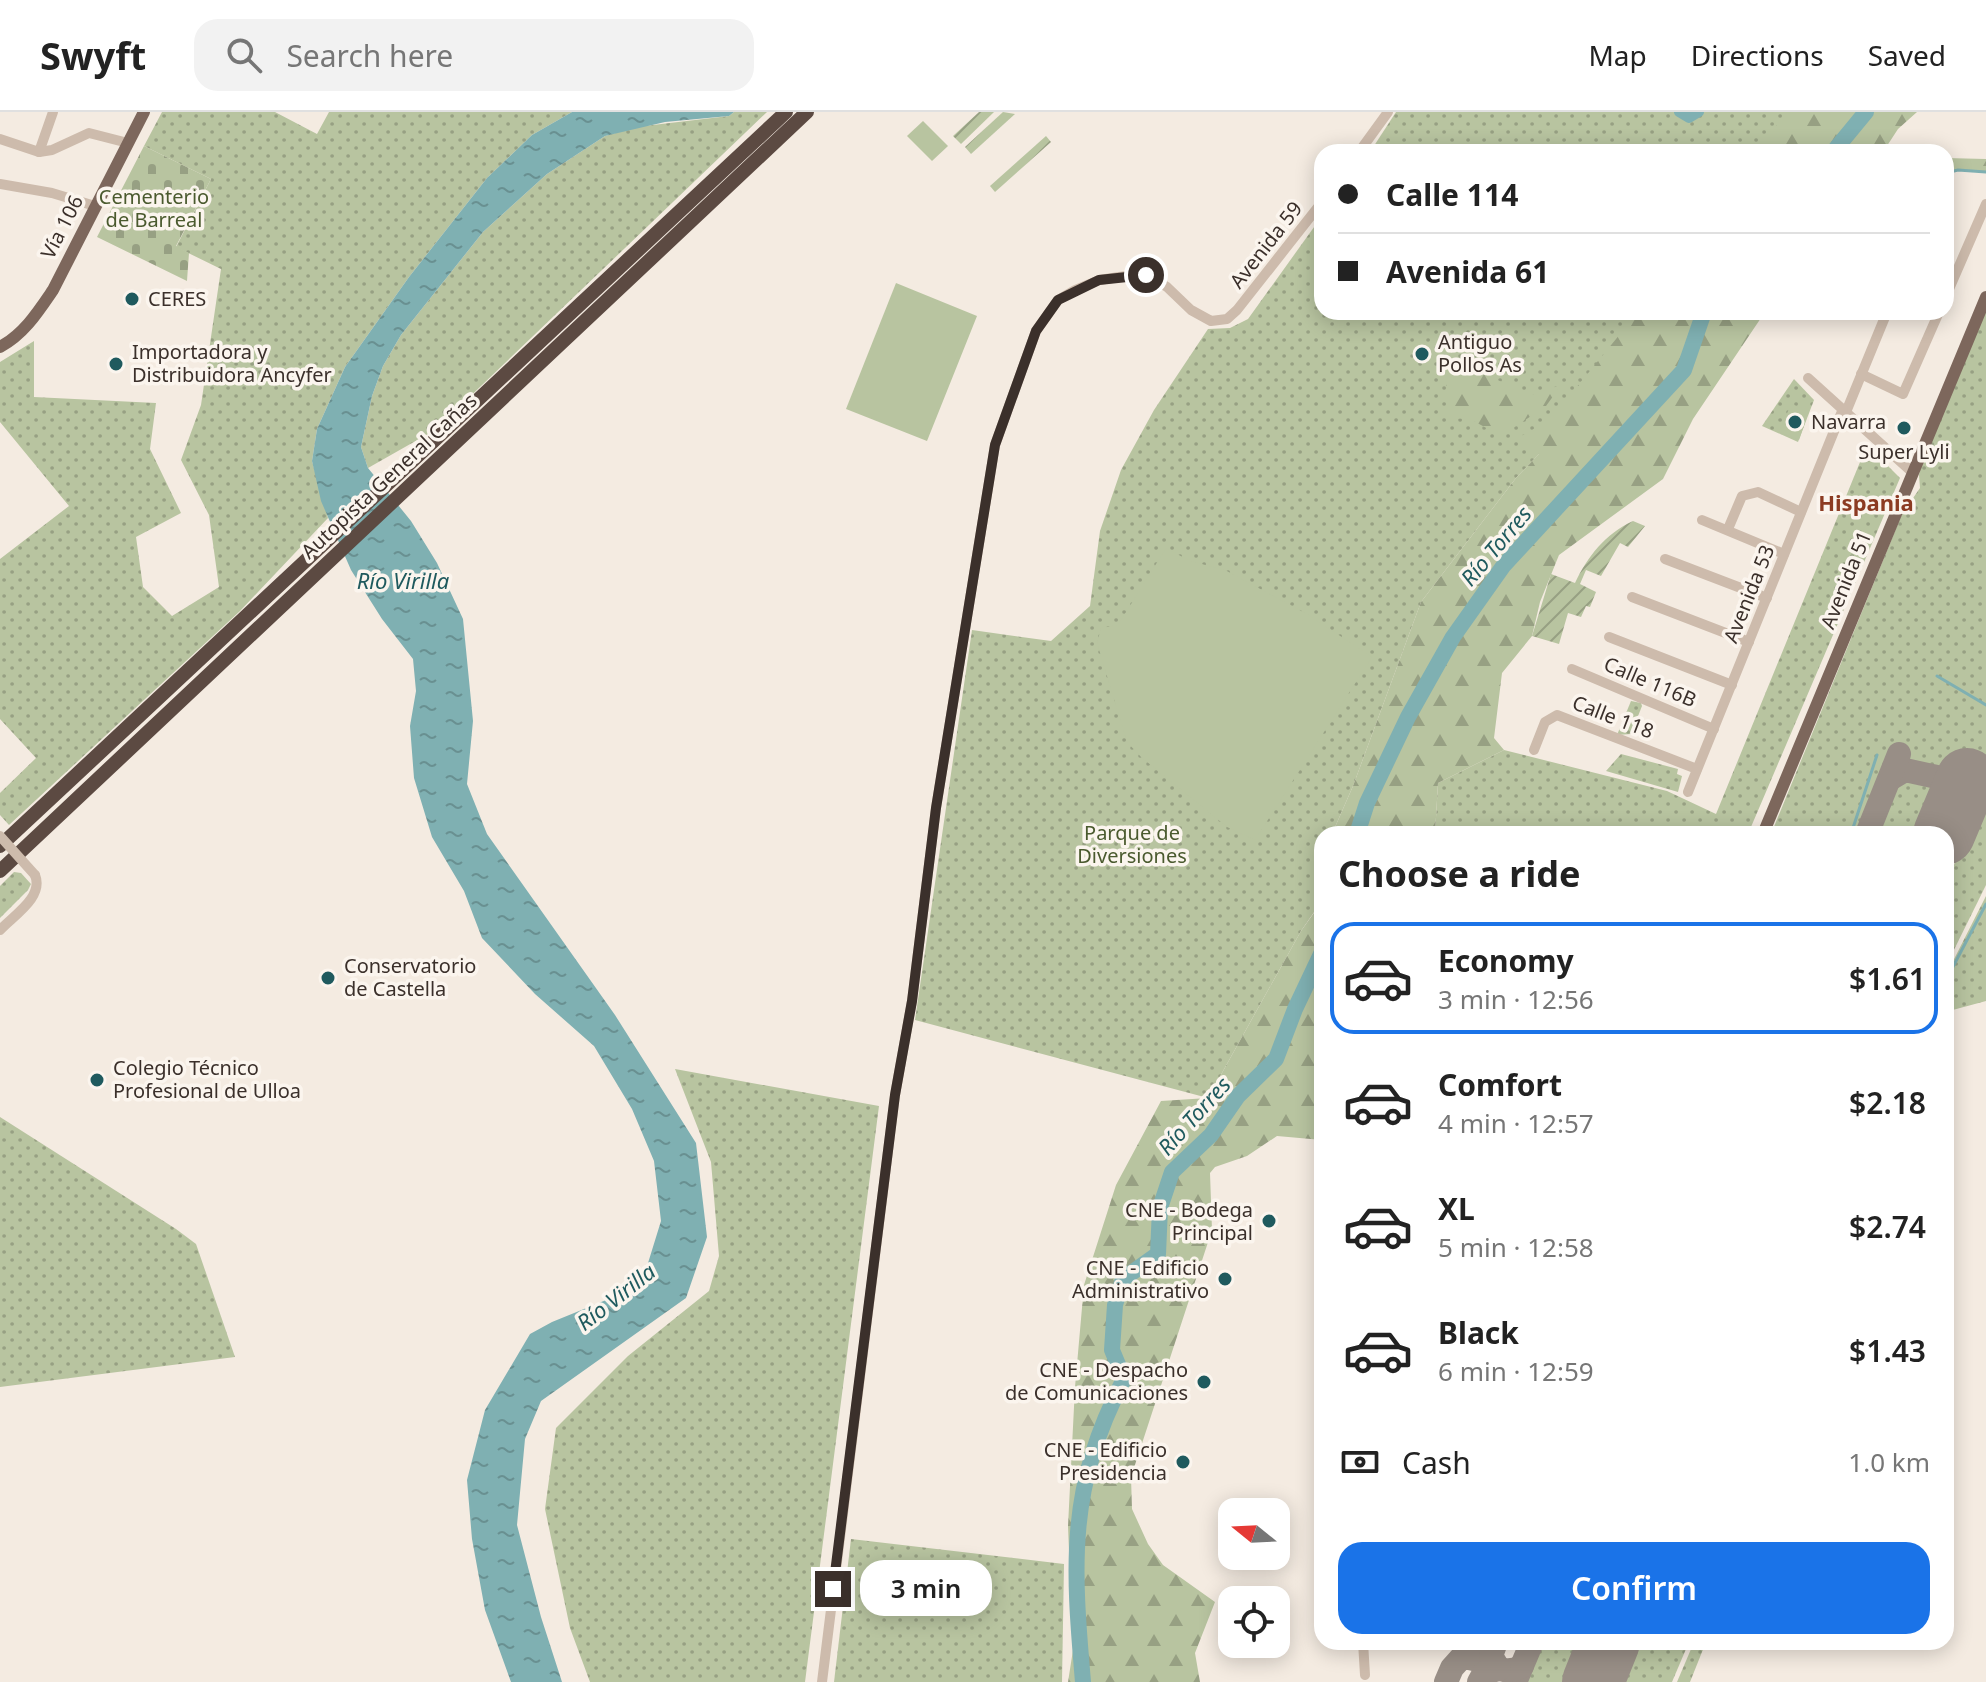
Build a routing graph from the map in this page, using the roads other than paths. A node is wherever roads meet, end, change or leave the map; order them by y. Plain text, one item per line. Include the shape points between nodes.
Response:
1 (53, 112) edge
2 (144, 112) edge
3 (786, 112) edge
4 (807, 112) edge
5 (1388, 112) edge
6 (0, 139) edge
7 (128, 143) junction
8 (1365, 144) edge
9 (39, 152) junction
10 (0, 184) edge
11 (1986, 204) edge
12 (95, 206) junction
13 (1314, 212) edge
14 (1954, 278) edge
15 (1986, 297) edge
16 (1884, 320) edge
17 (1935, 320) edge
18 (0, 347) edge
19 (1861, 374) junction
20 (1808, 378) dead end
21 (1845, 411) junction
22 (458, 429) junction
23 (1912, 472) junction
24 (1801, 512) junction
25 (1702, 520) dead end
26 (1728, 529) junction
27 (1784, 554) junction
28 (1665, 559) dead end
29 (296, 580) junction
30 (1632, 597) dead end
31 (1767, 598) junction
32 (1609, 637) dead end
33 (1749, 642) junction
34 (1572, 669) dead end
35 (1732, 685) junction
36 (1714, 729) junction
37 (1534, 750) dead end
38 (1697, 769) junction
39 (1688, 792) dead end
40 (1766, 826) edge
41 (0, 836) edge
42 (0, 846) edge
43 (0, 871) edge
44 (0, 930) edge
45 (1363, 1650) edge
46 (1365, 1675) dead end
47 (822, 1682) edge

1 - 9 street
2 - 7 main road, Vía 106
3 - 22 highway, Autopista General Cañas
4 - 22 highway, Autopista General Cañas
5 - 8 street
6 - 9 street
7 - 9 street via 89,133
7 - 12 main road, Vía 106
10 - 12 street
11 - 14 street
12 - 18 main road, Vía 106 via 53,290 14,340
13 - 47 street, Avenida 59 via 1227,319 1211,321 1146,275 1099,280 1058,300 1036,331 995,445 895,1095
15 - 23 main road, Avenida 51
16 - 19 street, Avenida 53
17 - 19 street via 1903,394
19 - 21 street, Avenida 53
20 - 21 street
21 - 23 street
21 - 24 street, Avenida 53
22 - 29 highway, Autopista General Cañas
23 - 40 main road, Avenida 51
24 - 26 street via 1758,492 1742,496
24 - 27 street, Avenida 53
25 - 26 street
26 - 27 street
27 - 31 street, Avenida 53
28 - 31 street
29 - 42 highway, Autopista General Cañas
29 - 43 highway, Autopista General Cañas
30 - 33 street
31 - 33 street, Avenida 53
32 - 35 street
33 - 35 street, Avenida 53
34 - 36 street, Calle 116B
35 - 36 street, Avenida 53
36 - 38 street, Avenida 53
37 - 38 street, Calle 118 via 1545,722 1557,715
38 - 39 street, Avenida 53
41 - 44 street, bridge via 38,882 34,894
45 - 46 street

